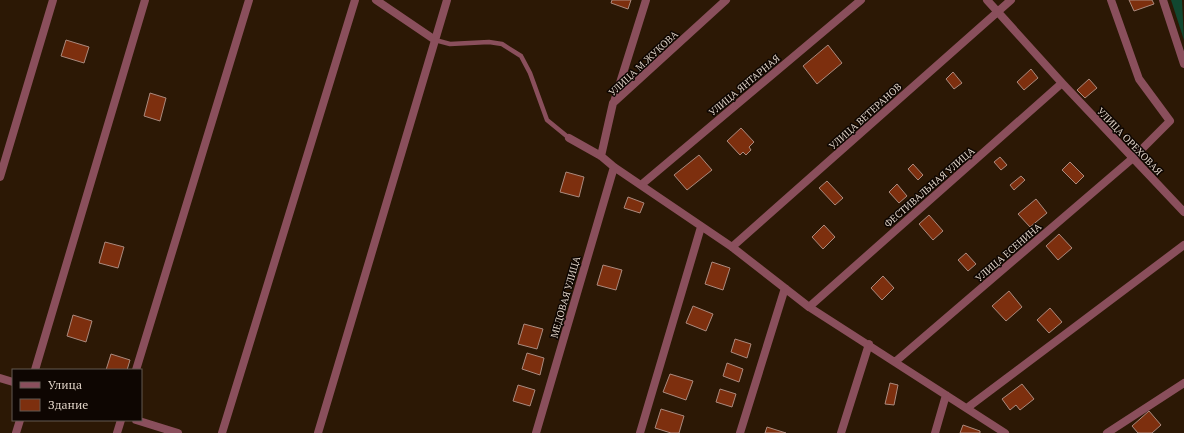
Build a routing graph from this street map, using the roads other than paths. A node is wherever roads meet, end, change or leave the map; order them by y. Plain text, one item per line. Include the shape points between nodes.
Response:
1 (53, 0) edge
2 (145, 0) edge
3 (249, 0) edge
4 (354, 0) edge
5 (376, 0) edge
6 (447, 0) edge
7 (646, 0) edge
8 (726, 0) edge
9 (861, 0) edge
10 (987, 0) edge
11 (1011, 0) edge
12 (1111, 0) edge
13 (1163, 0) edge
14 (998, 12) junction
15 (435, 40) junction
16 (1184, 64) edge
17 (1062, 83) junction
18 (613, 103) junction
19 (569, 138) joint
20 (601, 156) junction
21 (1133, 158) junction
22 (614, 167) junction
23 (0, 177) edge
24 (641, 185) junction
25 (1184, 212) edge
26 (701, 227) junction
27 (1184, 245) edge
28 (732, 247) junction
29 (785, 288) junction
30 (809, 306) junction
31 (869, 344) junction
32 (895, 362) junction
33 (34, 369) edge
34 (136, 369) edge
35 (0, 378) edge
36 (12, 382) edge
37 (1184, 383) edge
38 (946, 395) junction
39 (967, 408) junction
40 (20, 421) edge
41 (121, 421) edge
42 (139, 421) edge
43 (16, 433) edge
44 (117, 433) edge
45 (178, 433) edge
46 (222, 433) edge
47 (318, 433) edge
48 (536, 433) edge
49 (640, 433) edge
50 (740, 433) edge
51 (842, 433) edge
52 (935, 433) edge
53 (1005, 433) edge
54 (1107, 433) edge

1 - 23 street
2 - 33 street
3 - 34 street
4 - 46 street
5 - 15 street
6 - 15 street
7 - 18 street
8 - 18 street, УЛИЦА М.ЖУКОВА
9 - 24 street, УЛИЦА ЯНТАРНАЯ
10 - 14 street, УЛИЦА ОРЕХОВАЯ
11 - 14 street, УЛИЦА ВЕТЕРАНОВ
12 - 21 street, УЛИЦА ЕСЕНИНА via 1139,79 1170,121
13 - 16 street
14 - 17 street, УЛИЦА ОРЕХОВАЯ
14 - 28 street, УЛИЦА ВЕТЕРАНОВ
15 - 19 lane via 450,44 502,44 521,56 530,72 547,120
15 - 47 street
17 - 21 street, УЛИЦА ОРЕХОВАЯ
17 - 30 street, ФЕСТИВАЛЬНАЯ УЛИЦА
18 - 20 street, УЛИЦА М.ЖУКОВА
19 - 20 street
20 - 22 street
21 - 25 street, УЛИЦА ОРЕХОВАЯ
21 - 32 street, УЛИЦА ЕСЕНИНА
22 - 24 street
22 - 48 street, МЕДОВАЯ УЛИЦА
24 - 26 street
26 - 28 street
26 - 49 street
27 - 39 street
28 - 29 street
29 - 30 street
29 - 50 street
30 - 31 street
31 - 32 street
31 - 51 street
32 - 38 street
35 - 36 street
37 - 54 street
38 - 39 street
38 - 52 street
39 - 53 street
40 - 43 street
41 - 44 street
42 - 45 street

